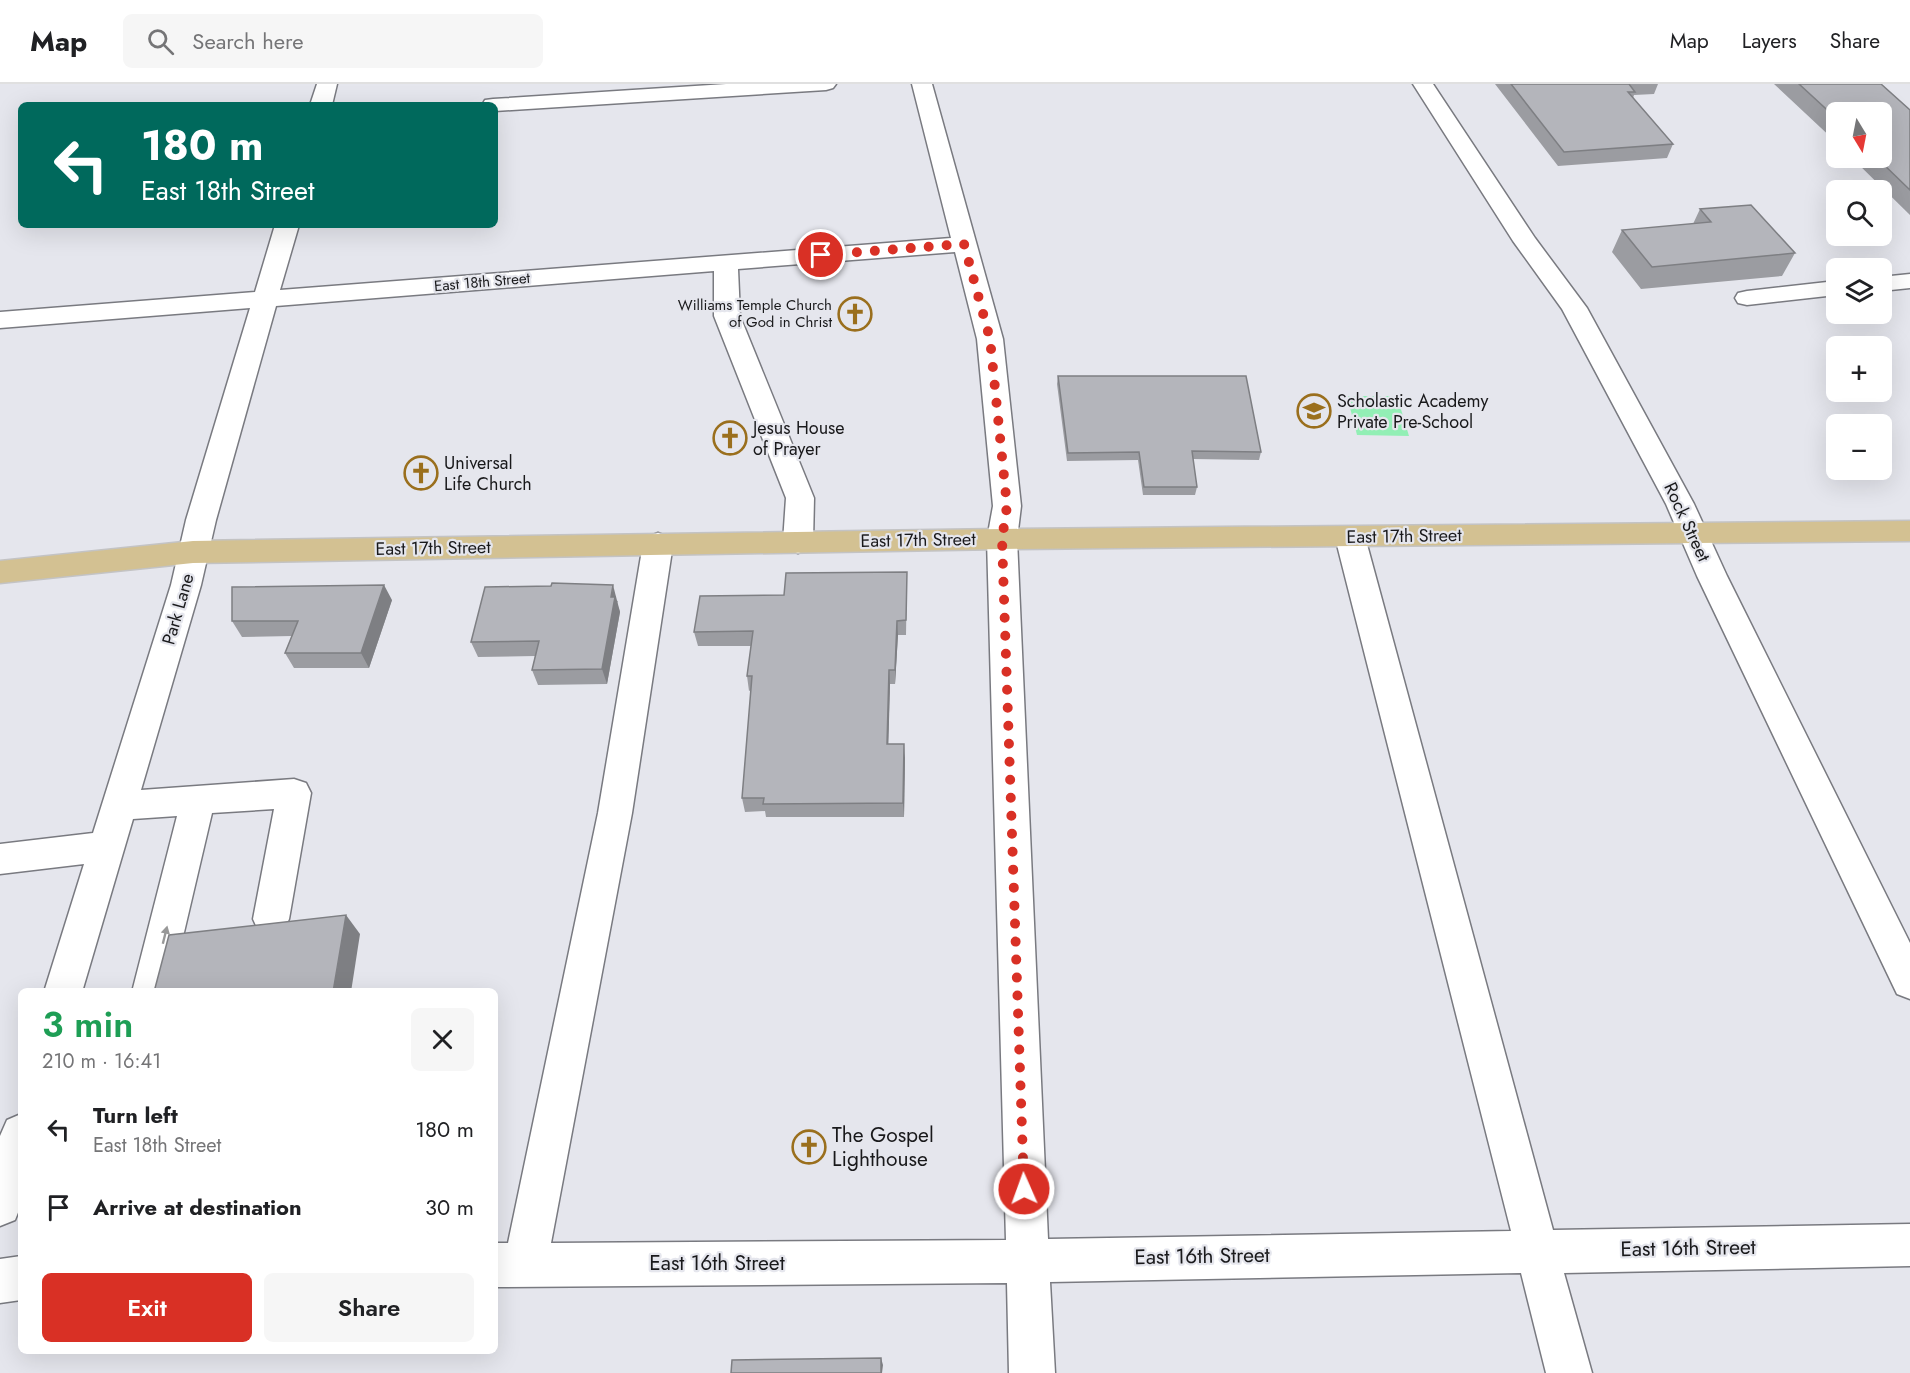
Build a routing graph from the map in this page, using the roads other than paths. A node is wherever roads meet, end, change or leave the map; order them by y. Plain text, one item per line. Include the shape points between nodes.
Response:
1 (327, 84) edge
2 (826, 84) edge
3 (922, 84) edge
4 (1423, 84) edge
5 (322, 102) edge
6 (498, 105) edge
7 (286, 228) edge
8 (964, 244) junction
9 (726, 262) junction
10 (1910, 281) edge
11 (1892, 283) edge
12 (1826, 289) edge
13 (1748, 298) dead end
14 (266, 301) junction
15 (0, 320) edge
16 (1910, 531) edge
17 (1693, 532) junction
18 (1350, 537) junction
19 (1002, 539) junction
20 (798, 542) junction
21 (658, 544) junction
22 (193, 552) junction
23 (0, 572) edge
24 (198, 800) junction
25 (118, 806) junction
26 (105, 847) junction
27 (0, 859) edge
28 (271, 919) dead end
29 (1910, 982) edge
30 (64, 988) edge
31 (152, 988) edge
32 (18, 1144) edge
33 (0, 1205) edge
34 (1910, 1245) edge
35 (1538, 1250) junction
36 (1027, 1259) junction
37 (510, 1265) edge
38 (18, 1278) edge
39 (0, 1281) edge
40 (1032, 1373) edge
41 (1569, 1373) edge

1 - 5 street
2 - 6 street
3 - 8 street
4 - 17 street, Rock Street via 1525,241 1574,308
7 - 14 street, Park Lane
8 - 9 street, East 18th Street
8 - 19 street via 990,339 1007,506
9 - 14 street, East 18th Street
9 - 20 street via 727,316 800,498
10 - 11 street
12 - 13 street
14 - 15 street, East 18th Street
14 - 22 street, Park Lane
16 - 17 main road, East 17th Street
17 - 18 main road, East 17th Street
17 - 29 street, Rock Street
18 - 19 main road, East 17th Street
18 - 35 street
19 - 20 main road, East 17th Street
19 - 36 street
20 - 21 main road, East 17th Street
21 - 22 main road, East 17th Street
21 - 37 street via 615,813
22 - 23 main road, East 17th Street
22 - 25 street, Park Lane
24 - 25 street
24 - 28 street via 294,793
31 -> 24 street
25 - 26 street, Park Lane
26 - 27 street
26 - 30 street, Park Lane
32 - 33 street
34 - 35 street, East 16th Street
35 - 36 street, East 16th Street
35 - 41 street
36 - 37 street, East 16th Street
36 - 40 street
38 - 39 street

